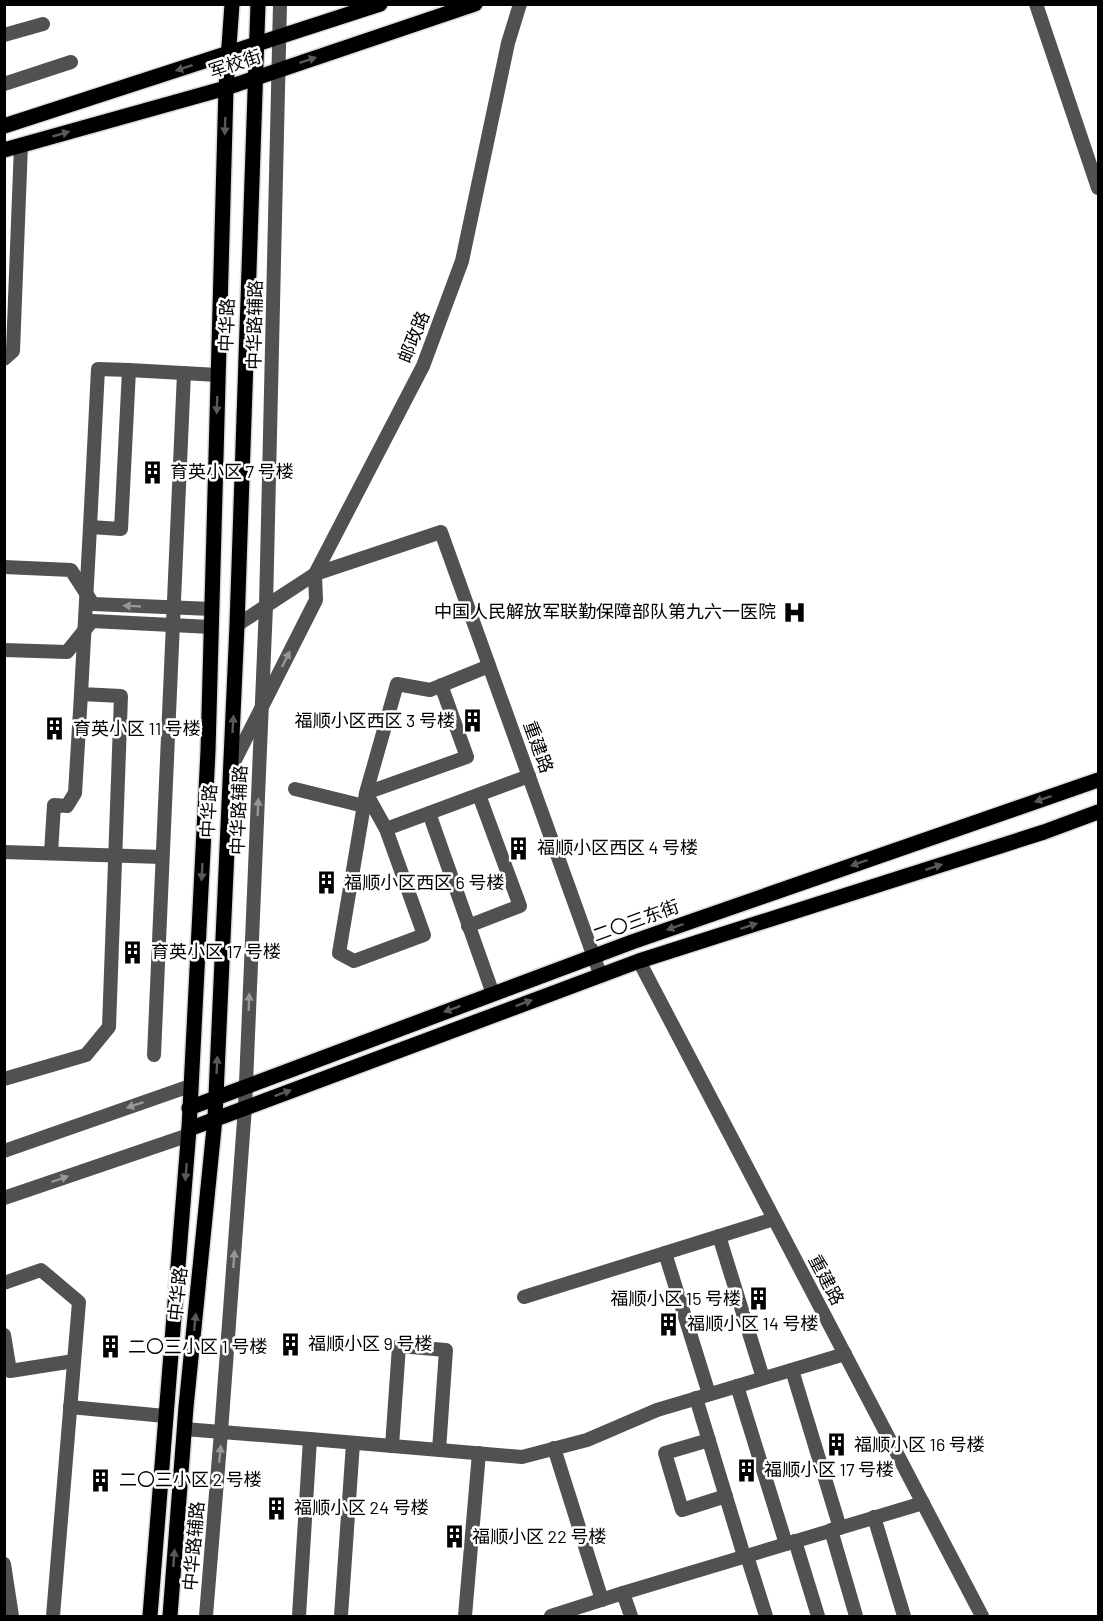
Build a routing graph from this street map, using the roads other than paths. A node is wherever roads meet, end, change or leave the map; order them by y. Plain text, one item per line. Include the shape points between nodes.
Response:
1 (232, 4) edge
2 (258, 4) edge
3 (280, 4) edge
4 (380, 4) edge
5 (475, 4) edge
6 (520, 4) edge
7 (1036, 4) edge
8 (43, 24) dead end
9 (4, 35) edge
10 (279, 37) junction
11 (256, 44) junction
12 (230, 53) junction
13 (71, 62) dead end
14 (278, 70) junction
15 (254, 78) junction
16 (4, 84) edge
17 (226, 88) junction
18 (4, 126) edge
19 (21, 145) junction
20 (4, 150) edge
21 (1098, 188) edge
22 (4, 359) edge
23 (129, 370) junction
24 (184, 373) junction
25 (218, 375) junction
26 (90, 527) junction
27 (4, 567) edge
28 (315, 574) junction
29 (85, 592) junction
30 (266, 606) junction
31 (173, 608) junction
32 (212, 609) junction
33 (172, 625) junction
34 (237, 625) junction
35 (211, 627) junction
36 (84, 632) junction
37 (4, 650) edge
38 (489, 666) junction
39 (441, 685) junction
40 (81, 694) junction
41 (262, 706) junction
42 (231, 768) junction
43 (529, 776) junction
44 (1098, 780) edge
45 (295, 789) dead end
46 (479, 795) junction
47 (365, 800) junction
48 (1098, 812) edge
49 (429, 813) junction
50 (386, 829) junction
51 (4, 852) edge
52 (51, 853) junction
53 (115, 855) junction
54 (162, 857) junction
55 (468, 926) junction
56 (594, 956) junction
57 (639, 961) junction
58 (600, 974) junction
59 (493, 994) junction
60 (154, 1054) dead end
61 (4, 1079) edge
62 (190, 1086) junction
63 (245, 1086) junction
64 (216, 1098) junction
65 (245, 1107) junction
66 (189, 1108) junction
67 (215, 1118) junction
68 (189, 1132) junction
69 (4, 1151) edge
70 (4, 1198) edge
71 (774, 1219) junction
72 (719, 1236) junction
73 (665, 1253) junction
74 (4, 1283) edge
75 (524, 1297) dead end
76 (4, 1335) edge
77 (845, 1354) junction
78 (74, 1361) junction
79 (792, 1370) junction
80 (763, 1378) junction
81 (737, 1386) junction
82 (703, 1396) junction
83 (70, 1407) junction
84 (165, 1416) junction
85 (184, 1428) junction
86 (221, 1432) junction
87 (310, 1439) junction
88 (709, 1440) junction
89 (353, 1443) junction
90 (392, 1446) junction
91 (554, 1448) junction
92 (439, 1450) junction
93 (479, 1453) junction
94 (726, 1496) junction
95 (922, 1503) junction
96 (874, 1517) junction
97 (835, 1529) junction
98 (790, 1542) junction
99 (745, 1556) junction
100 (4, 1564) edge
101 (623, 1593) junction
102 (602, 1600) junction
103 (12, 1617) edge
104 (52, 1617) edge
105 (150, 1617) edge
106 (170, 1617) edge
107 (206, 1617) edge
108 (299, 1617) edge
109 (341, 1617) edge
110 (465, 1617) edge
111 (550, 1617) edge
112 (631, 1617) edge
113 (766, 1617) edge
114 (818, 1617) edge
115 (856, 1617) edge
116 (904, 1617) edge
117 (982, 1617) edge

1 - 12 main road, 中华路
2 - 11 main road, 中华路
3 - 10 street, 中华路辅路
4 - 10 main road, 军校街
14 -> 5 main road, 军校街
6 - 28 street, 邮政路 via 508,43 462,261 423,366
7 - 21 street
8 - 9 street
10 - 11 main road, 军校街
10 - 14 street, 中华路辅路
11 - 12 main road, 军校街
11 - 15 main road, 中华路
12 - 17 main road, 中华路
12 -> 18 main road, 军校街
13 - 16 street
14 - 15 main road, 军校街
14 - 30 street, 中华路辅路
15 - 17 main road, 军校街
15 - 34 main road, 中华路
19 -> 17 main road, 军校街
17 -> 25 main road, 中华路
19 - 20 main road, 军校街
19 - 22 street via 13,351
23 - 24 street
23 - 26 street via 98,369
23 - 26 street via 121,529
24 - 25 street
24 - 31 street
25 -> 32 main road, 中华路
26 - 29 street
27 - 29 street via 71,570
28 - 30 street, 邮政路
28 - 38 street, 重建路 via 441,532
41 -> 28 street via 316,600
31 -> 29 street via 93,604
29 - 36 street
30 - 34 street, 邮政路
30 - 41 street, 中华路辅路
31 - 32 street
31 - 33 street
32 - 35 main road, 中华路
33 - 35 street
33 - 36 street via 92,621
33 - 54 street
42 -> 34 main road, 中华路
35 -> 62 main road, 中华路
36 - 37 street via 67,652
36 - 40 street
38 - 39 street
38 - 43 street, 重建路
39 - 47 street via 430,690 397,684
39 - 47 street via 467,757
40 - 52 street via 75,793 67,806 54,805
40 - 53 street via 121,696
41 - 42 street
63 -> 41 street, 中华路辅路
64 -> 42 main road, 中华路
43 - 46 street
43 - 56 street, 重建路
44 -> 56 main road, 二〇三东街
45 - 47 street
46 - 49 street
46 - 55 street via 520,906
47 - 50 street
47 - 50 street via 339,953 354,961 424,935
57 -> 48 main road
49 - 50 street
49 - 55 street
51 - 52 street
52 - 53 street
53 - 54 street
53 - 61 street via 109,1027 86,1055
54 - 60 street
55 - 59 street
56 - 58 street, 重建路
56 - 59 main road, 二〇三东街
57 - 58 main road
57 - 71 street, 重建路
65 -> 58 main road
59 -> 63 main road, 二〇三东街
62 - 66 main road, 中华路
62 -> 69 street
63 - 64 main road, 二〇三东街
63 - 65 street, 中华路辅路
64 - 66 main road, 二〇三东街
64 - 67 main road, 中华路
65 - 67 main road
86 -> 65 street, 中华路辅路
66 - 68 main road, 中华路
67 - 68 main road
85 -> 67 main road, 中华路
70 -> 68 street
68 -> 84 main road, 中华路
71 - 72 street
71 - 77 street, 重建路
72 - 73 street
72 - 80 street
73 - 75 street
73 - 82 street
74 - 78 street via 41,1270 79,1302
76 - 78 street via 10,1371
77 - 79 street
77 - 95 street, 重建路
78 - 83 street
79 - 80 street
79 - 97 street
80 - 81 street
81 - 82 street
81 - 98 street
82 - 88 street
82 - 91 street via 657,1410 587,1440
83 - 84 street
83 - 104 street
84 - 105 main road, 中华路
85 - 86 street
106 -> 85 main road, 中华路
86 - 87 street
107 -> 86 street, 中华路辅路
87 - 89 street
87 - 108 street
88 - 94 street
88 - 94 street via 665,1453 682,1510
89 - 90 street
89 - 109 street
90 - 92 street
90 - 92 street via 399,1346 447,1350
91 - 93 street via 522,1457
91 - 102 street
92 - 93 street
93 - 110 street
94 - 99 street
95 - 96 street
95 - 117 street, 重建路
96 - 97 street
96 - 116 street
97 - 98 street
97 - 115 street
98 - 99 street
98 - 114 street
99 - 101 street
99 - 113 street
100 - 103 street
101 - 102 street
101 - 112 street
102 - 111 street

